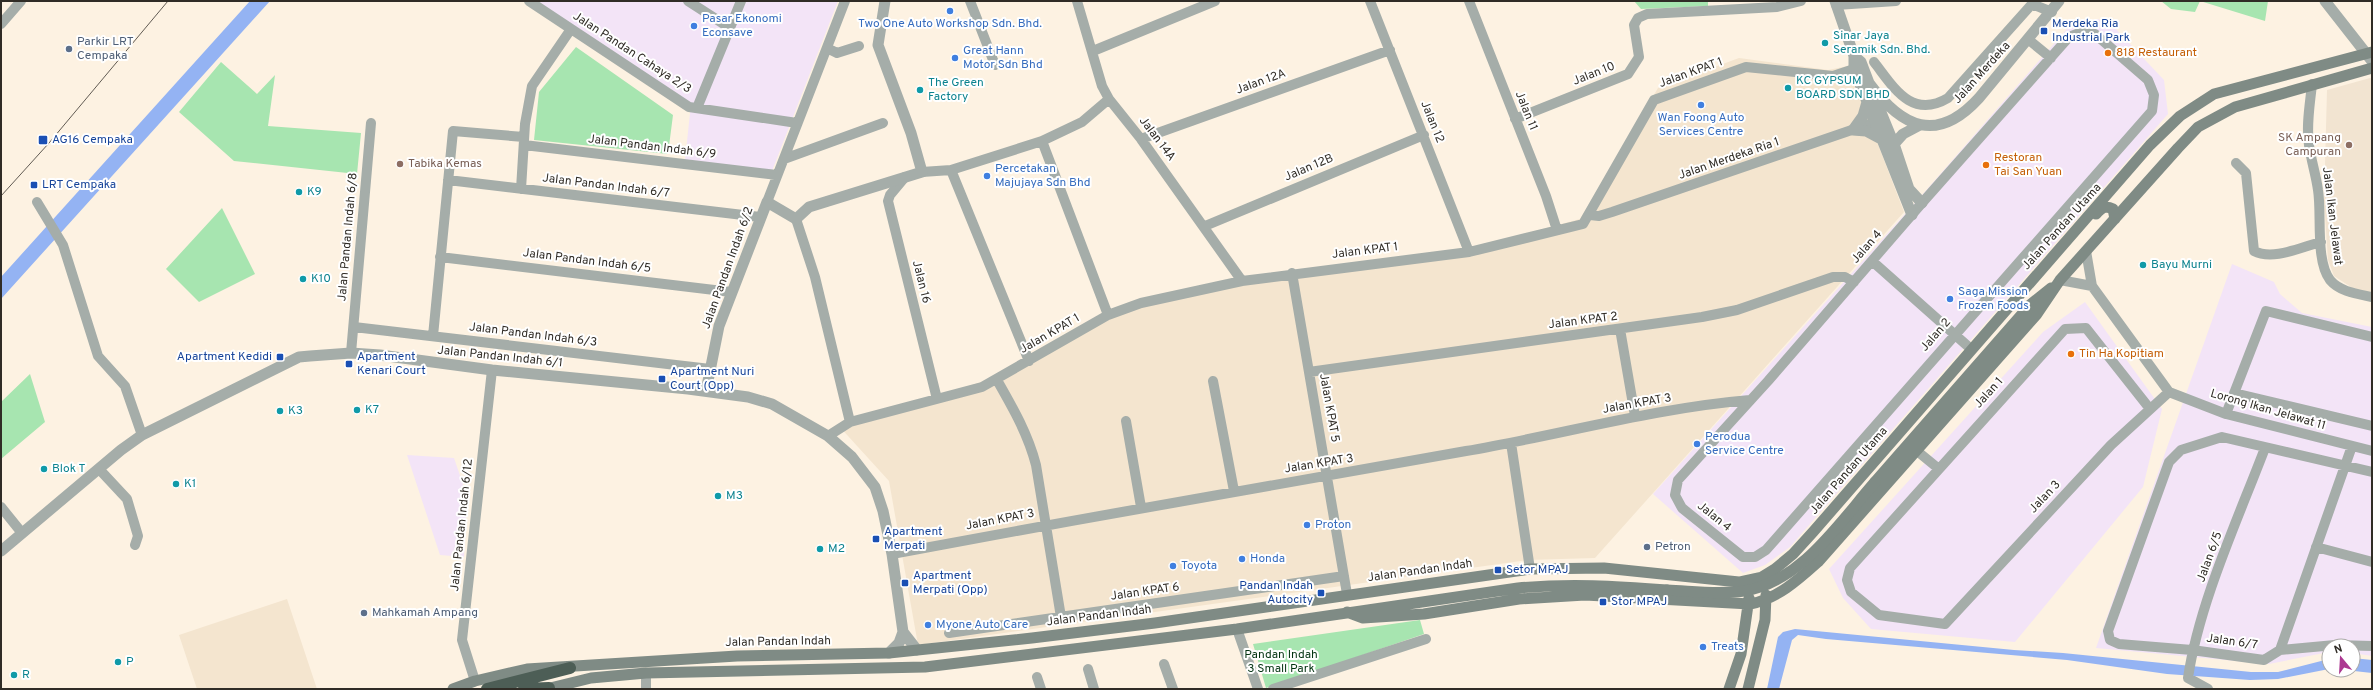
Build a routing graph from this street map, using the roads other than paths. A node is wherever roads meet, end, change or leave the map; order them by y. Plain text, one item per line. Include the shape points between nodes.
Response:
1 (21, 1) edge
2 (529, 1) edge
3 (688, 1) edge
4 (741, 1) edge
5 (845, 1) edge
6 (886, 1) edge
7 (970, 1) edge
8 (1077, 1) edge
9 (1215, 1) edge
10 (1370, 1) edge
11 (1469, 1) edge
12 (1801, 1) edge
13 (1896, 1) edge
14 (2059, 1) edge
15 (2325, 1) edge
16 (1835, 3) edge
17 (1712, 5) edge
18 (2052, 12) junction
19 (1, 24) edge
20 (730, 28) junction
21 (571, 29) junction
22 (2029, 40) junction
23 (859, 46) dead end
24 (827, 48) junction
25 (1390, 50) junction
26 (1093, 51) junction
27 (2370, 53) edge
28 (1854, 56) junction
29 (2051, 58) junction
30 (1874, 62) dead end
31 (995, 65) dead end
32 (2372, 68) edge
33 (1854, 69) junction
34 (1869, 83) junction
35 (2312, 84) junction
36 (1109, 99) junction
37 (1867, 102) junction
38 (697, 108) junction
39 (2152, 111) joint
40 (1896, 114) junction
41 (1515, 119) junction
42 (1879, 120) junction
43 (371, 123) dead end
44 (797, 123) junction
45 (883, 123) dead end
46 (1920, 126) junction
47 (1853, 130) junction
48 (1424, 134) junction
49 (1141, 139) junction
50 (1881, 139) junction
51 (524, 141) junction
52 (1042, 141) junction
53 (1894, 144) junction
54 (784, 159) junction
55 (2236, 163) dead end
56 (951, 170) junction
57 (922, 172) junction
58 (777, 175) junction
59 (905, 177) junction
60 (448, 180) junction
61 (521, 189) junction
62 (36, 202) dead end
63 (766, 202) junction
64 (1922, 203) junction
65 (1590, 214) junction
66 (1912, 215) junction
67 (760, 218) junction
68 (796, 219) junction
69 (2115, 219) junction
70 (1205, 226) junction
71 (1557, 230) junction
72 (2070, 236) junction
73 (2321, 242) junction
74 (2086, 251) junction
75 (1469, 252) junction
76 (440, 257) junction
77 (1872, 261) junction
78 (1292, 273) junction
79 (2060, 280) junction
80 (1242, 281) junction
81 (1854, 282) junction
82 (2092, 286) junction
83 (730, 292) junction
84 (2372, 297) edge
85 (1108, 315) junction
86 (354, 328) junction
87 (1620, 329) junction
88 (1954, 334) junction
89 (432, 336) junction
90 (2372, 337) edge
91 (1971, 349) junction
92 (351, 353) junction
93 (1029, 361) junction
94 (710, 369) junction
95 (492, 370) junction
96 (1309, 372) junction
97 (997, 380) junction
98 (1213, 381) dead end
99 (706, 391) junction
100 (2169, 392) junction
101 (2234, 393) junction
102 (937, 399) junction
103 (1750, 400) junction
104 (2150, 409) junction
105 (2226, 414) junction
106 (1635, 416) junction
107 (1126, 421) dead end
108 (850, 422) junction
109 (2372, 426) edge
110 (142, 435) junction
111 (828, 436) junction
112 (1511, 443) junction
113 (2352, 446) junction
114 (2265, 448) junction
115 (1917, 450) junction
116 (2372, 451) edge
117 (2345, 466) junction
118 (1939, 469) junction
119 (99, 470) junction
120 (2372, 472) edge
121 (1327, 476) junction
122 (1234, 491) junction
123 (1141, 507) junction
124 (1, 508) edge
125 (1046, 525) junction
126 (22, 534) junction
127 (135, 545) dead end
128 (2316, 548) junction
129 (1, 551) edge
130 (892, 554) junction
131 (1793, 554) junction
132 (1755, 557) joint
133 (2372, 562) edge
134 (1850, 568) joint
135 (1530, 569) junction
136 (1809, 570) junction
137 (1344, 576) junction
138 (1762, 577) junction
139 (1717, 581) junction
140 (1748, 581) junction
141 (1347, 594) junction
142 (1767, 600) junction
143 (1715, 603) junction
144 (1750, 604) junction
145 (1347, 612) junction
146 (1060, 617) junction
147 (1237, 629) junction
148 (903, 632) junction
149 (949, 633) dead end
150 (1426, 639) dead end
151 (2372, 646) edge
152 (917, 650) junction
153 (2192, 650) junction
154 (2280, 650) junction
155 (889, 653) junction
156 (1164, 664) dead end
157 (570, 668) junction
158 (1088, 669) dead end
159 (646, 673) junction
160 (1037, 677) dead end
161 (475, 681) junction
162 (1750, 686) edge
163 (547, 688) edge
164 (453, 689) edge
165 (487, 689) edge
166 (524, 689) edge
167 (646, 689) edge
168 (1041, 689) edge
169 (1094, 689) edge
170 (1173, 689) edge
171 (1258, 689) edge
172 (1273, 689) edge
173 (1729, 689) edge
174 (2208, 689) edge

1 - 19 street
2 - 21 street, Jalan Pandan Cahaya 2/3
3 - 20 street
4 - 20 street
5 - 24 street
6 - 57 street via 878,45 911,133
7 - 31 street
8 - 26 street, Jalan 14A
9 - 26 street
10 - 25 street, Jalan 12
11 - 41 street, Jalan 11
12 - 17 street, Jalan 10 via 1777,7
13 - 16 street
14 - 18 street, Jalan Merdeka
15 - 27 street
16 - 28 street
17 - 41 street, Jalan 10 via 1647,14 1638,18 1634,25 1639,57 1628,74
18 - 22 street, Jalan Merdeka
18 - 30 street via 2032,4 1948,98 1935,105 1920,105 1903,97 1888,83
20 - 38 street
21 - 38 street, Jalan Pandan Cahaya 2/3 via 689,107
21 - 51 street via 532,86
22 - 29 street
22 - 46 street, Jalan Merdeka via 1967,112 1941,124
23 - 24 street via 837,53
24 - 44 street
25 - 48 street, Jalan 12
25 - 49 street, Jalan 12A
26 - 36 street, Jalan 14A via 1102,86
27 - 72 main road, Jalan Pandan Utama via 2239,86 2204,98 2180,116 2150,145
28 - 33 street
28 - 34 street via 1861,62
29 - 39 street, Jalan 4 via 2069,37 2088,32 2094,34 2148,80 2154,95
29 - 64 street, Jalan 4
32 - 35 main road
33 - 37 street
33 - 65 street, Jalan KPAT 1 via 1833,76 1746,67 1654,100
34 - 40 street
34 - 42 street
35 - 69 main road via 2235,107 2198,127
35 - 73 street, Jalan Ikan Jelawat via 2309,145 2318,191
36 - 49 street, Jalan 14A
36 - 52 street via 1082,122
37 - 42 street
37 - 47 street via 1863,116
38 - 44 street, Jalan Pandan Cahaya 2/3
39 - 88 street, Jalan 2
40 - 42 street
40 - 46 street
41 - 71 street, Jalan 11
42 - 47 street, Jalan Merdeka Ria 1
42 - 50 street
42 - 53 street
43 - 86 street, Jalan Pandan Indah 6/8
44 - 54 street
45 - 54 street
46 - 53 street via 1903,134
47 - 50 street via 1866,131
47 - 65 street, Jalan Merdeka Ria 1 via 1612,212 1599,216
48 - 70 street, Jalan 12B
48 - 75 street, Jalan 12
49 - 70 street, Jalan 14A
50 - 66 street
51 - 58 street, Jalan Pandan Indah 6/9
51 - 60 street via 453,131
51 - 61 street
52 - 56 street
52 - 85 street
53 - 64 street via 1909,189
54 - 58 street
55 - 73 street via 2246,173 2254,251 2270,256
56 - 57 street
56 - 93 street
57 - 59 street
58 - 63 street
59 - 68 street via 809,207
59 - 102 street, Jalan 16 via 890,194 888,201
60 - 61 street, Jalan Pandan Indah 6/7
60 - 76 street
61 - 67 street, Jalan Pandan Indah 6/7
62 - 110 street via 67,255 98,356 125,386
63 - 67 street, Jalan Pandan Indah 6/2
63 - 68 street
64 - 66 street, Jalan 4
65 - 71 street, Jalan KPAT 1 via 1583,224
66 - 77 street, Jalan 4
67 - 83 street, Jalan Pandan Indah 6/2
68 - 108 street via 815,277
69 - 72 main road via 2113,209 2108,206 2102,207 2081,230
69 - 74 main road
70 - 80 street, Jalan 14A
71 - 75 street, Jalan KPAT 1
72 - 91 main road, Jalan Pandan Utama
73 - 84 street, Jalan Ikan Jelawat via 2323,262 2331,280 2348,291
74 - 79 main road
74 - 82 street
75 - 78 street, Jalan KPAT 1
76 - 83 street, Jalan Pandan Indah 6/5
76 - 89 street
77 - 81 street, Jalan 4
77 - 88 street
78 - 80 street, Jalan KPAT 1
78 - 96 street, Jalan KPAT 5
79 - 82 street
79 - 115 main road via 2037,314
79 - 145 main road, bridge via 2031,304 1805,561 1782,578 1743,592 1720,593 1562,584
80 - 85 street, Jalan KPAT 1 via 1141,303
81 - 87 street, Jalan KPAT 2 via 1845,277 1833,277 1737,310
81 - 103 street, Jalan 4
82 - 100 street
83 - 94 street, Jalan Pandan Indah 6/2 via 719,326
85 - 93 street, Jalan KPAT 1
86 - 89 street, Jalan Pandan Indah 6/3
86 - 92 street, Jalan Pandan Indah 6/8
87 - 96 street, Jalan KPAT 2
87 - 106 street
88 - 91 street
88 - 132 street, Jalan 2 via 1766,550
89 - 94 street, Jalan Pandan Indah 6/3
90 - 101 street via 2266,311
91 - 131 main road, Jalan Pandan Utama
92 - 95 street, Jalan Pandan Indah 6/1
92 - 110 street, Jalan Pandan Indah 6/1 via 299,357
93 - 97 street, Jalan KPAT 1
94 - 99 street, Jalan Pandan Indah 6/2
95 - 99 street, Jalan Pandan Indah 6/1
95 - 161 street, Jalan Pandan Indah 6/12 via 462,640
96 - 121 street, Jalan KPAT 5
97 - 102 street, Jalan KPAT 1 via 982,387
97 - 125 street via 1021,421 1031,446
98 - 122 street
99 - 111 street, Jalan Pandan Indah 6/1 via 748,397 772,404
100 - 104 street, Jalan 3
100 - 105 street, Lorong Ikan Jelawat 11
101 - 105 street
101 - 109 street
102 - 108 street, Jalan KPAT 1
103 - 106 street, Jalan KPAT 3
103 - 132 street, Jalan 4 via 1678,480 1676,495 1682,508 1743,556
104 - 118 street, Jalan 1 via 2086,328 2065,329
104 - 134 street, Jalan 3 via 2111,445 1945,624 1879,616 1851,592 1848,580
105 - 113 street, Lorong Ikan Jelawat 11
106 - 112 street, Jalan KPAT 3
107 - 123 street
108 - 111 street, Jalan KPAT 1
110 - 119 street, Jalan Pandan Indah 6/1
111 - 130 street, Jalan Pandan Indah 6/1 via 852,457 875,487
112 - 121 street, Jalan KPAT 3
112 - 135 street
113 - 116 street, Lorong Ikan Jelawat 11
113 - 117 street
114 - 117 street
114 - 153 street, Jalan 6/5 via 2220,566
114 - 153 street, Jalan 6/7 via 2222,437 2181,450 2169,462 2108,631 2110,640 2119,644
115 - 118 street
115 - 136 main road
117 - 120 street
117 - 128 street
118 - 134 street, Jalan 1
119 - 126 street, Jalan Pandan Indah 6/1
119 - 127 street via 127,500 138,536
121 - 122 street, Jalan KPAT 3
121 - 137 street, Jalan KPAT 5
122 - 123 street, Jalan KPAT 3
123 - 125 street, Jalan KPAT 3
124 - 126 street
125 - 130 street, Jalan KPAT 3
125 - 146 street
126 - 129 street, Jalan Pandan Indah 6/1
128 - 133 street
128 - 154 street
130 - 148 street, Jalan Pandan Indah 6/1
131 - 136 main road via 1793,569 1804,573
131 - 138 main road, Jalan Pandan Utama
135 - 139 main road, Jalan Pandan Indah via 1604,568
135 - 141 main road, Jalan Pandan Indah
136 - 142 main road via 1789,587
137 - 141 street, Jalan KPAT 5
137 - 146 street, Jalan KPAT 6
138 - 140 main road, Jalan Pandan Utama
138 - 142 main road
139 - 140 main road, Jalan Pandan Indah
139 - 143 main road via 1723,594
140 - 144 main road
141 - 152 main road, Jalan Pandan Indah via 1155,623
142 - 144 main road
142 - 162 main road
143 - 144 main road
143 - 145 main road via 1585,595 1519,599 1424,614 1363,618
144 - 173 main road via 1741,654
145 - 147 main road
146 - 149 street, Jalan KPAT 6
147 - 159 main road via 925,667
147 - 171 street
148 - 152 street, Jalan Pandan Indah 6/1
148 - 155 street via 899,643
150 - 172 street
151 - 154 street, Jalan 6/7 via 2335,645
152 - 155 main road, Jalan Pandan Indah
153 - 154 street, Jalan 6/7 via 2264,660
153 - 174 street, Jalan 6/5 via 2188,678
155 - 157 main road, Jalan Pandan Indah via 737,656
156 - 170 street
157 - 161 main road, Jalan Pandan Indah via 527,669
157 - 165 highway
158 - 169 street
159 - 163 main road via 591,678
159 - 167 street
160 - 168 street
161 - 164 main road, Jalan Pandan Indah
163 - 166 highway

